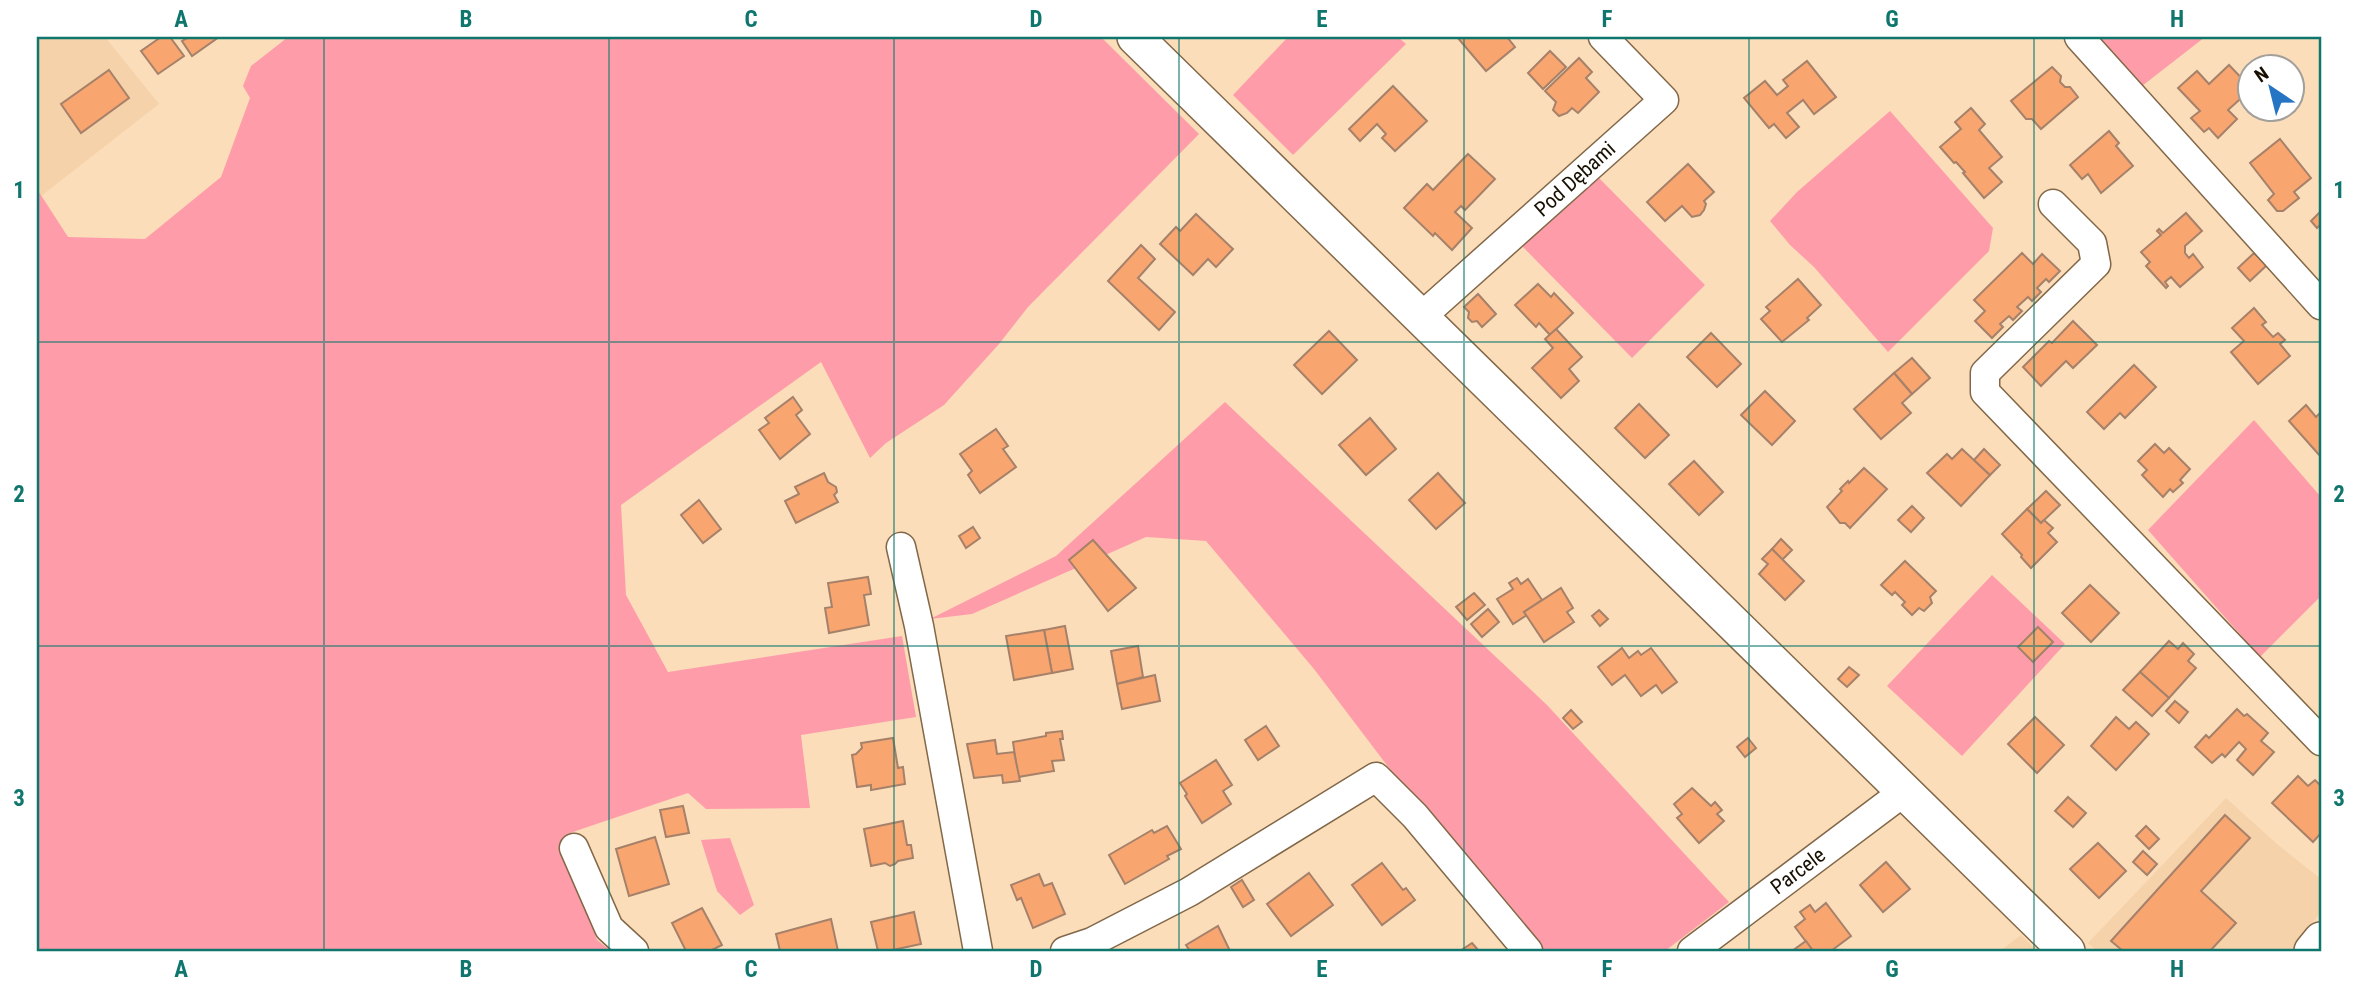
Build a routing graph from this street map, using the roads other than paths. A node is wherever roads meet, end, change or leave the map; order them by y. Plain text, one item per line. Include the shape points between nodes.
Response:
1 (1135, 37) edge
2 (1603, 37) edge
3 (2079, 37) edge
4 (2053, 204) dead end
5 (2321, 305) edge
6 (1421, 317) junction
7 (901, 547) dead end
8 (2321, 741) edge
9 (1905, 791) junction
10 (573, 848) dead end
11 (2321, 940) edge
12 (634, 951) edge
13 (978, 951) edge
14 (1065, 951) edge
15 (1528, 951) edge
16 (1692, 951) edge
17 (2067, 951) edge
18 (2312, 951) edge

1 - 6 street
2 - 6 street, Pod Dębami via 1664,100
3 - 5 street
4 - 8 street via 2092,243 2096,264 1985,373 1985,392
6 - 9 street
7 - 13 street
9 - 16 street, Parcele
9 - 17 street
10 - 12 street via 609,928
11 - 18 street
14 - 15 street via 1189,892 1376,777 1415,816

